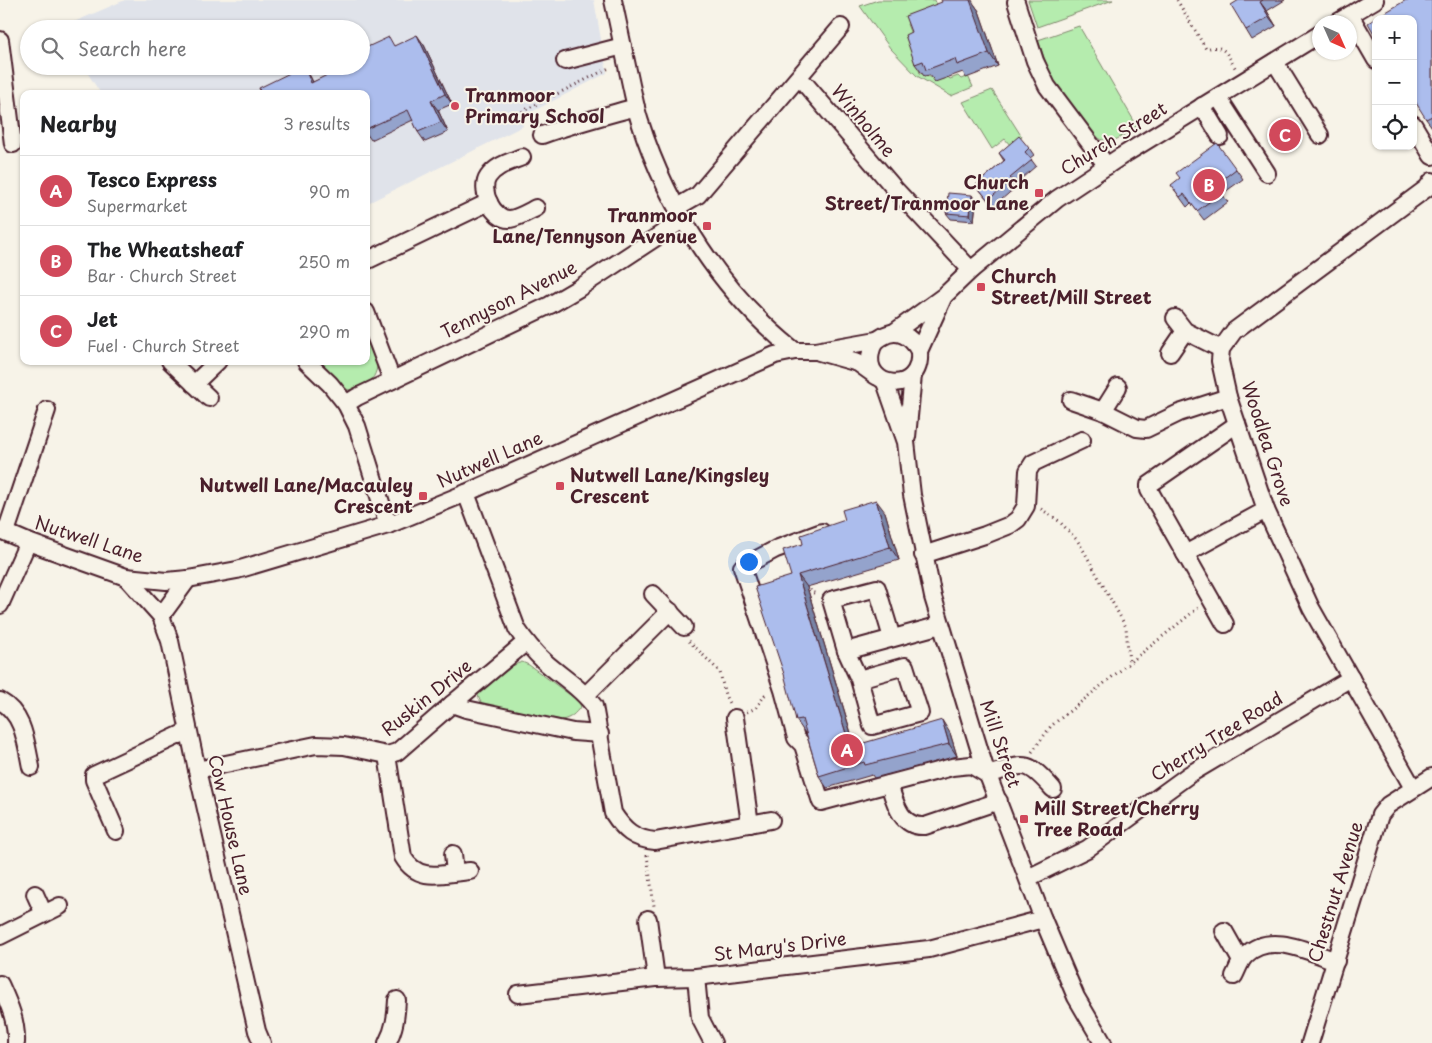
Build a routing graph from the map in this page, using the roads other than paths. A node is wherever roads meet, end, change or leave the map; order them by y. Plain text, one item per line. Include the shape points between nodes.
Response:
1 (613, 0) edge
2 (1375, 0) edge
3 (1016, 2) dead end
4 (1351, 15) edge
5 (842, 27) dead end
6 (1357, 36) edge
7 (1312, 39) edge
8 (0, 40) edge
9 (624, 53) junction
10 (1372, 55) edge
11 (565, 61) dead end
12 (1274, 62) junction
13 (806, 85) dead end
14 (1218, 97) junction
15 (1202, 106) junction
16 (636, 107) junction
17 (1417, 131) edge
18 (542, 135) dead end
19 (1320, 135) dead end
20 (1220, 136) dead end
21 (13, 144) dead end
22 (1432, 156) edge
23 (522, 157) dead end
24 (1108, 166) junction
25 (1267, 173) dead end
26 (1432, 181) edge
27 (490, 202) junction
28 (536, 208) dead end
29 (681, 213) junction
30 (370, 259) edge
31 (971, 270) junction
32 (944, 296) junction
33 (370, 322) edge
34 (893, 333) junction
35 (876, 340) junction
36 (1221, 349) junction
37 (796, 351) junction
38 (815, 351) junction
39 (919, 351) junction
40 (1170, 353) dead end
41 (174, 365) edge
42 (214, 365) edge
43 (310, 365) edge
44 (913, 375) junction
45 (882, 379) junction
46 (392, 380) junction
47 (194, 384) junction
48 (1118, 387) dead end
49 (1228, 397) junction
50 (208, 398) dead end
51 (1071, 400) dead end
52 (346, 404) junction
53 (47, 410) dead end
54 (1103, 411) junction
55 (1237, 424) junction
56 (1082, 440) dead end
57 (906, 442) junction
58 (466, 493) junction
59 (1266, 510) junction
60 (388, 526) junction
61 (832, 528) edge
62 (3, 531) edge
63 (28, 542) junction
64 (1186, 554) junction
65 (924, 555) junction
66 (126, 577) junction
67 (188, 579) junction
68 (653, 594) dead end
69 (0, 605) edge
70 (670, 611) junction
71 (161, 616) junction
72 (941, 624) junction
73 (1225, 624) dead end
74 (684, 627) road end
75 (892, 638) junction
76 (526, 642) junction
77 (844, 644) junction
78 (1351, 678) junction
79 (858, 679) dead end
80 (586, 695) junction
81 (0, 702) edge
82 (452, 704) junction
83 (735, 718) road end
84 (188, 731) junction
85 (600, 734) junction
86 (387, 755) junction
87 (31, 767) dead end
88 (197, 770) junction
89 (988, 775) junction
90 (1432, 777) edge
91 (888, 784) junction
92 (1413, 788) junction
93 (1053, 789) dead end
94 (998, 802) junction
95 (771, 820) dead end
96 (750, 824) junction
97 (116, 831) dead end
98 (452, 854) dead end
99 (1028, 878) junction
100 (35, 894) dead end
101 (60, 906) dead end
102 (44, 914) junction
103 (648, 919) road end
104 (1044, 919) junction
105 (1224, 931) dead end
106 (0, 936) edge
107 (1242, 960) junction
108 (1336, 961) junction
109 (1234, 976) dead end
110 (696, 977) junction
111 (656, 978) junction
112 (0, 984) edge
113 (518, 994) dead end
114 (396, 1000) dead end
115 (16, 1043) edge
116 (262, 1043) edge
117 (387, 1043) edge
118 (713, 1043) edge
119 (1103, 1043) edge
120 (1310, 1043) edge

1 - 9 street
2 - 4 street
3 - 24 street via 1035,61 1047,86
5 - 29 street, Tennyson Avenue
6 - 10 street
7 - 12 street, Church Street
8 - 21 street
9 - 11 street
9 - 16 street
12 - 14 street, Church Street
12 - 19 street
13 - 31 street, Winholme via 895,189
14 - 15 street, Church Street
14 - 25 street
15 - 20 street
15 - 24 street, Church Street
16 - 18 street via 576,122
16 - 29 street via 651,155
17 - 22 street
23 - 27 street via 501,165 487,178 484,186
24 - 31 street, Church Street via 1057,199
26 - 36 street via 1427,188 1234,331
27 - 28 street via 494,210 507,220
27 - 30 street
29 - 37 street via 721,277 760,321
29 - 46 street, Tennyson Avenue via 579,288 550,305
31 - 32 street, Church Street
32 - 34 street, Church Street
32 - 39 street, Church Street
33 - 46 street
34 - 35 street
34 - 39 street via 910,338
35 - 38 street, Nutwell Lane
35 - 45 street via 869,358 870,366
36 - 40 street via 1180,324
36 - 49 street, Woodlea Grove via 1220,361
37 - 38 street, Nutwell Lane
37 - 58 street, Nutwell Lane via 775,355
38 - 45 street, Nutwell Lane via 858,363
39 - 44 street via 920,360
41 - 47 street
42 - 47 street
43 - 52 street
44 - 45 street via 898,383
44 - 57 street, Mill Street
45 - 57 street, Mill Street
46 - 52 street, Tennyson Avenue
47 - 50 street
48 - 54 street
49 - 54 street via 1179,413 1146,429 1137,428
49 - 55 street, Woodlea Grove
51 - 54 street
52 - 60 street via 357,426
53 - 62 street
55 - 59 street, Woodlea Grove
55 - 64 street via 1149,485
56 - 65 street via 1033,463 1028,471 1026,506 1010,525
57 - 65 street, Mill Street
58 - 60 street, Nutwell Lane
58 - 76 street via 517,629
59 - 64 street
59 - 78 street, Woodlea Grove via 1311,608
60 - 67 street, Nutwell Lane via 237,570
61 - 91 street via 776,548 742,567 796,738 803,745 821,802
62 - 63 street, Nutwell Lane
63 - 66 street, Nutwell Lane
63 - 69 street
64 - 73 street
65 - 72 street, Mill Street
66 - 67 street, Nutwell Lane via 166,581
66 - 71 street, Cow House Lane
67 - 71 street
68 - 70 street
70 - 74 street
70 - 80 street
71 - 84 street, Cow House Lane via 170,641
72 - 75 street
72 - 89 street, Mill Street
75 - 77 street
75 - 77 street via 877,588 831,600
76 - 80 street
76 - 82 street, Ruskin Drive
77 - 79 street
78 - 92 street, Woodlea Grove
78 - 99 street, Cherry Tree Road via 1190,774 1087,849
80 - 85 street via 594,706
81 - 87 street via 19,720
82 - 85 street via 573,732
82 - 86 street, Ruskin Drive via 402,748
83 - 96 street
84 - 88 street, Cow House Lane
84 - 97 street via 94,775
85 - 96 street via 613,813 622,827 633,835 655,840
86 - 88 street, Ruskin Drive via 344,746 316,745
86 - 98 street via 403,857 408,866 426,876 462,872
88 - 116 street, Cow House Lane
89 - 91 street via 971,765
89 - 93 street via 1018,765 1032,767
89 - 94 street, Mill Street
90 - 92 street, Chestnut Avenue
91 - 94 street via 904,819 917,826
92 - 108 street, Chestnut Avenue via 1388,805 1380,815
94 - 99 street, Mill Street
95 - 96 street
99 - 104 street, Mill Street
100 - 102 street
101 - 102 street
102 - 106 street
103 - 111 street
104 - 110 street, St Mary's Drive via 929,949
104 - 119 street, Mill Street via 1076,997
105 - 107 street
107 - 108 street via 1256,948 1282,944
107 - 109 street
108 - 120 street, Chestnut Avenue
110 - 111 street, St Mary's Drive
110 - 118 street via 700,1018
111 - 113 street, St Mary's Drive
112 - 115 street via 12,1010
114 - 117 street via 396,1021

